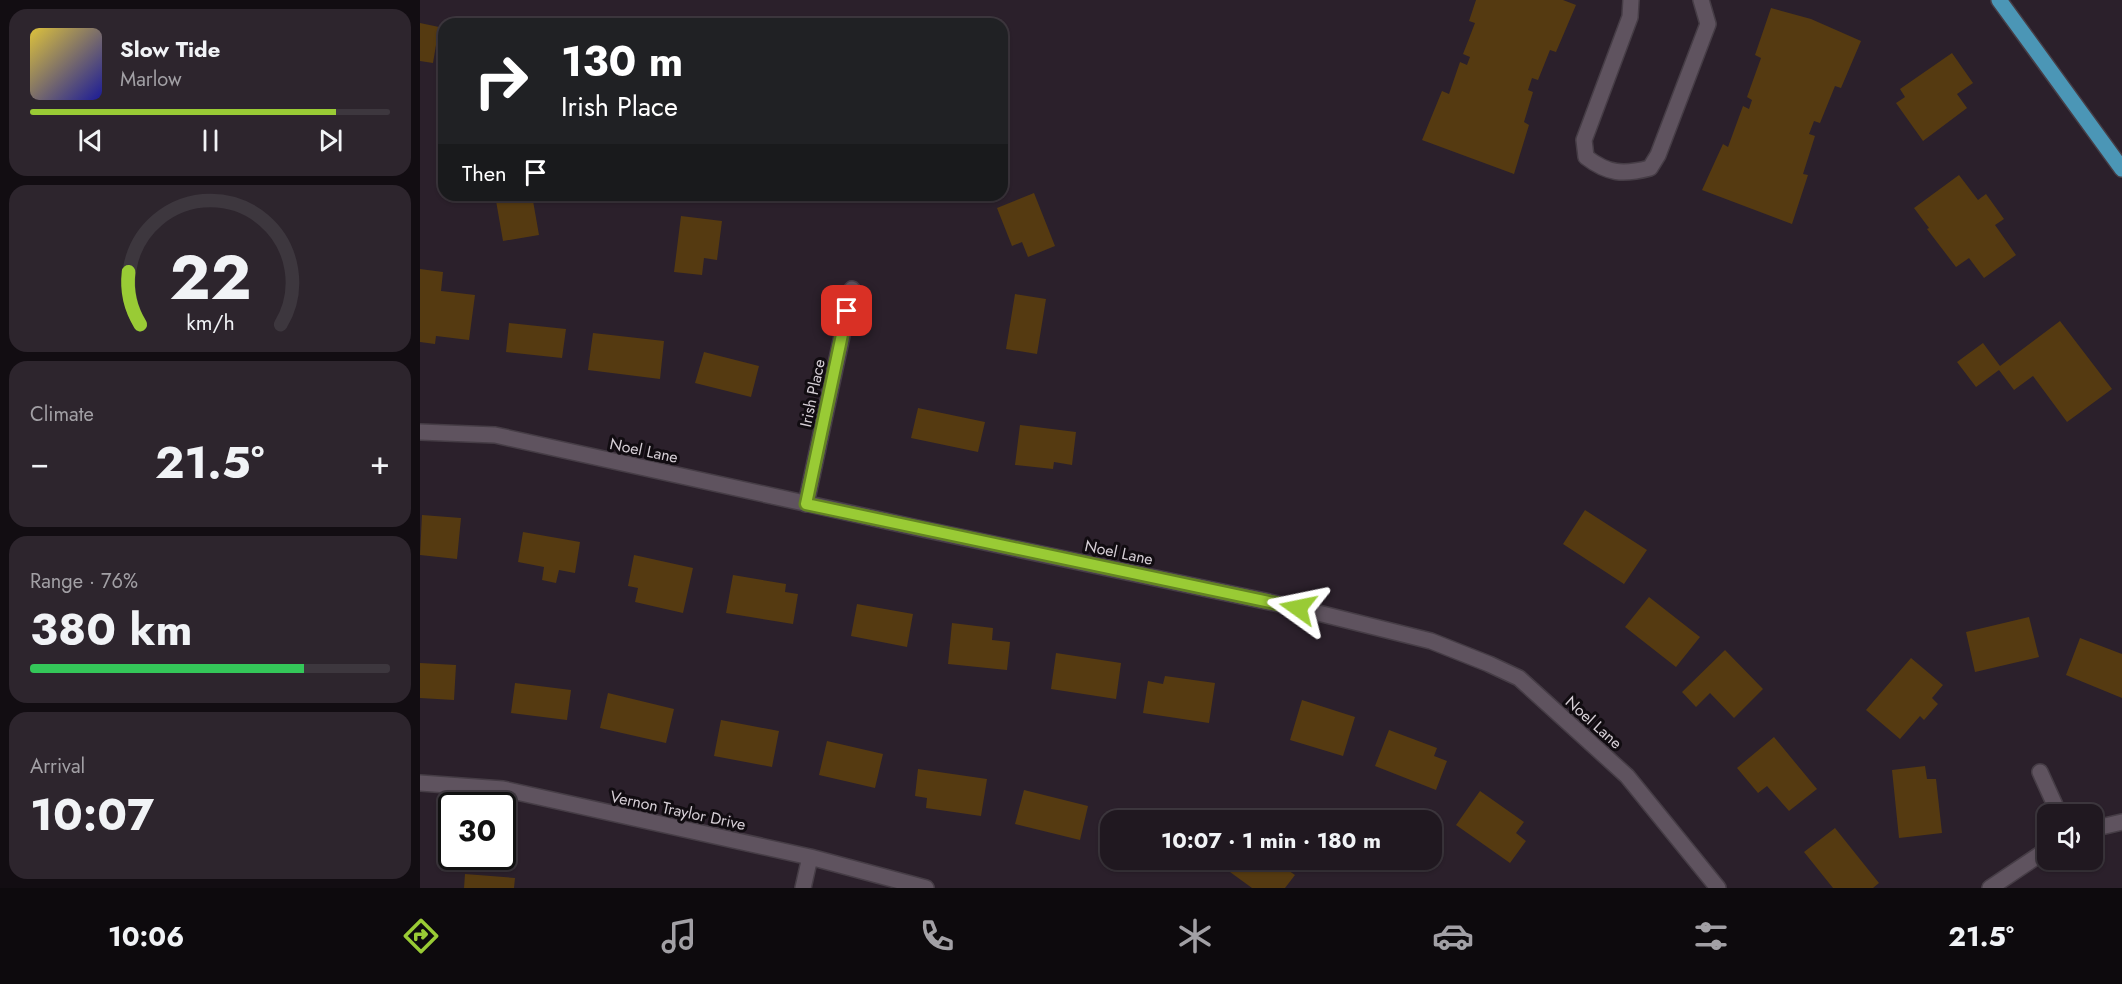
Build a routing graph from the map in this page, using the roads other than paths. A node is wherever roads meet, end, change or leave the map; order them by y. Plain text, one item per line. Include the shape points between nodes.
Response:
1 (1631, 0) edge
2 (1701, 0) edge
3 (1999, 0) edge
4 (2122, 169) edge
5 (852, 289) dead end
6 (420, 432) edge
7 (806, 504) junction
8 (2040, 772) dead end
9 (420, 783) edge
10 (2054, 804) edge
11 (2122, 822) edge
12 (2103, 826) edge
13 (2037, 856) edge
14 (810, 857) junction
15 (803, 888) edge
16 (926, 888) edge
17 (1718, 888) edge
18 (1990, 888) edge

1 - 2 street via 1630,17 1584,140 1586,157 1604,170 1633,172 1650,168 1658,155 1708,24
3 - 4 main road
5 - 7 street, Irish Place
6 - 7 street, Noel Lane via 495,435
7 - 17 street, Noel Lane via 1298,608 1431,641 1489,664 1519,678 1627,776
8 - 10 street
9 - 14 street, Vernon Traylor Drive via 503,789
11 - 12 street
13 - 18 street
14 - 15 street
14 - 16 street, Vernon Traylor Drive

